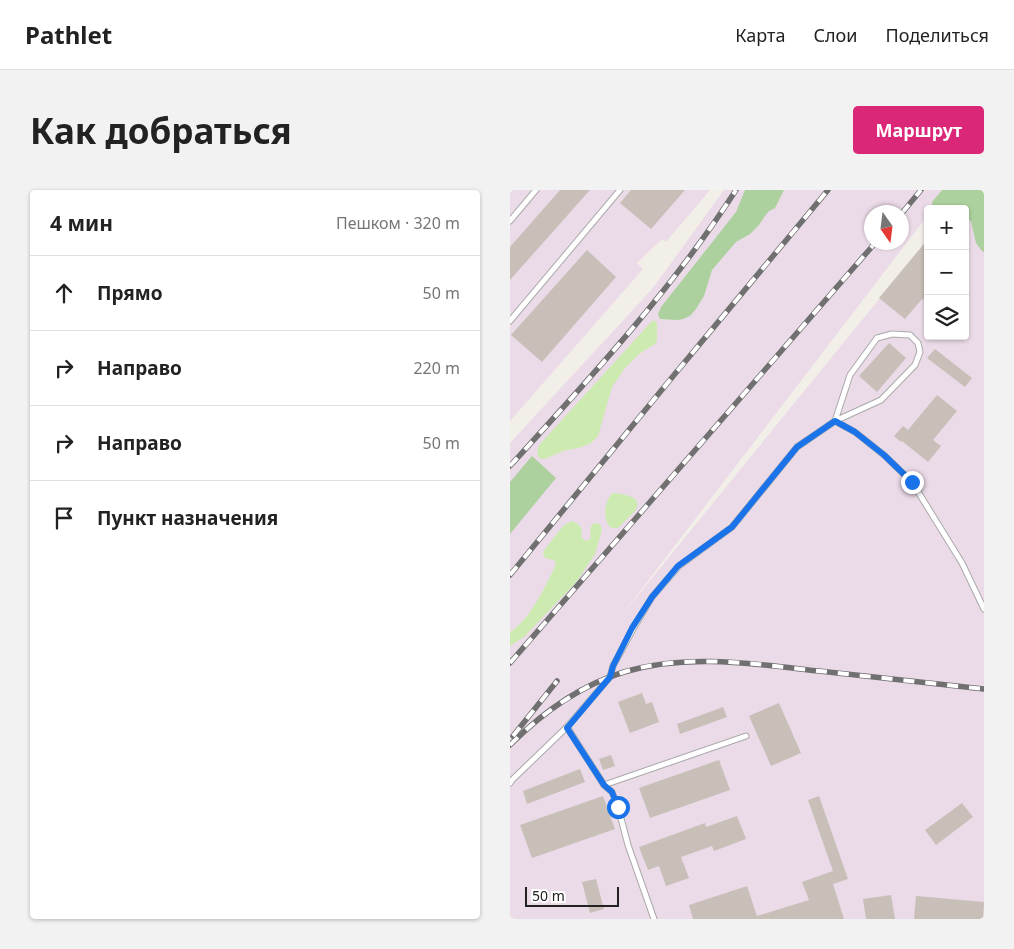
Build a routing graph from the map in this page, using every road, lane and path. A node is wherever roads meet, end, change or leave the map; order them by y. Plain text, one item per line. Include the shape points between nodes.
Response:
1 (536, 190) edge
2 (620, 190) edge
3 (510, 221) edge
4 (510, 321) edge
5 (835, 421) junction
6 (984, 609) edge
7 (567, 728) junction
8 (746, 736) dead end
9 (510, 783) edge
10 (604, 785) junction
11 (654, 919) edge

1 - 3 lane
2 - 4 lane
5 - 5 lane via 850,375 877,338 892,334 910,336 918,343 920,352 915,365 881,400
5 - 6 lane via 855,432 912,482 962,563
5 - 7 lane via 797,447 732,527 678,566 632,628 610,677
7 - 9 lane
7 - 10 lane
8 - 10 lane
10 - 11 lane via 612,792 618,807

